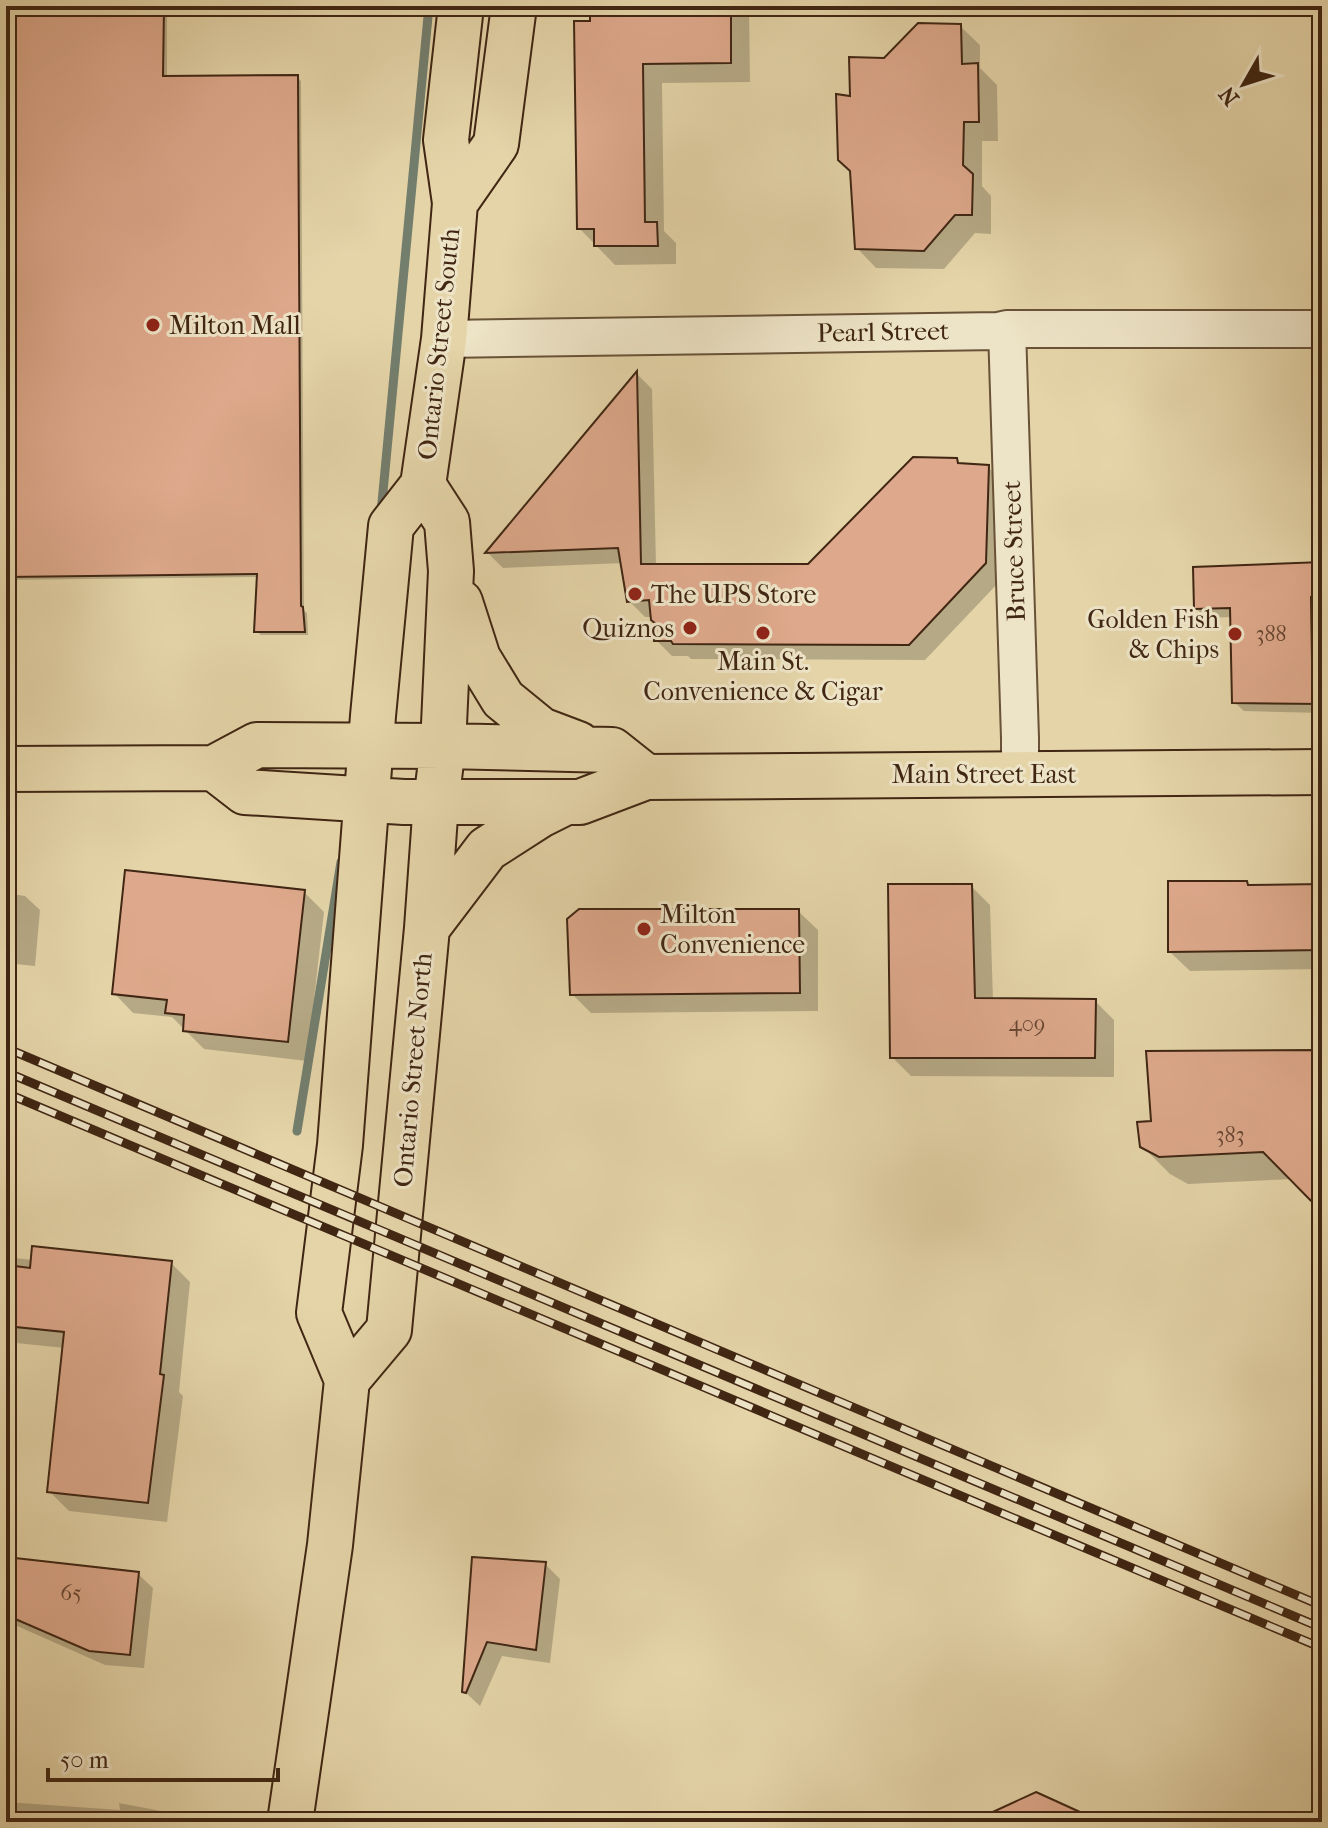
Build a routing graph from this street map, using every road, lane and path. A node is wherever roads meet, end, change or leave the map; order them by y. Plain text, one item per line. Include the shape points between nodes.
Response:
1 (461, 6) edge
2 (514, 6) edge
3 (455, 203) junction
4 (1007, 329) junction
5 (1322, 329) edge
6 (444, 339) junction
7 (423, 485) junction
8 (451, 571) junction
9 (372, 745) junction
10 (443, 746) junction
11 (587, 748) junction
12 (214, 768) junction
13 (6, 769) edge
14 (1322, 772) edge
15 (1020, 774) junction
16 (646, 777) junction
17 (368, 800) junction
18 (436, 802) junction
19 (566, 802) junction
20 (427, 928) junction
21 (347, 1380) junction
22 (290, 1822) edge

1 - 3 main road, Ontario Street South via 446,140
2 - 3 main road, Ontario Street South via 496,144
3 - 6 main road, Ontario Street South
4 - 5 street, Pearl Street
4 - 6 street, Pearl Street
4 - 15 street, Bruce Street
6 - 7 main road, Ontario Street South
7 - 8 main road, Ontario Street South via 447,522
7 - 9 main road, Ontario Street South via 391,526
8 - 10 main road, Ontario Street South
8 - 11 main road via 478,658 503,699 541,730
9 - 10 main road
9 - 12 main road via 257,745
9 - 17 main road
10 - 11 main road
10 - 18 main road, Ontario Street North
11 - 16 main road via 612,750
12 - 13 main road
12 - 17 main road, Main Street East via 245,792
14 - 15 main road, Main Street East
15 - 16 main road, Main Street East
16 - 19 main road, Main Street East via 580,802
17 - 18 main road, Main Street East
17 - 21 main road via 340,1145 319,1313
18 - 19 main road, Main Street East
18 - 20 main road, Ontario Street North
19 - 20 main road via 487,849
20 - 21 main road, Ontario Street North via 389,1330
21 - 22 main road via 330,1545

